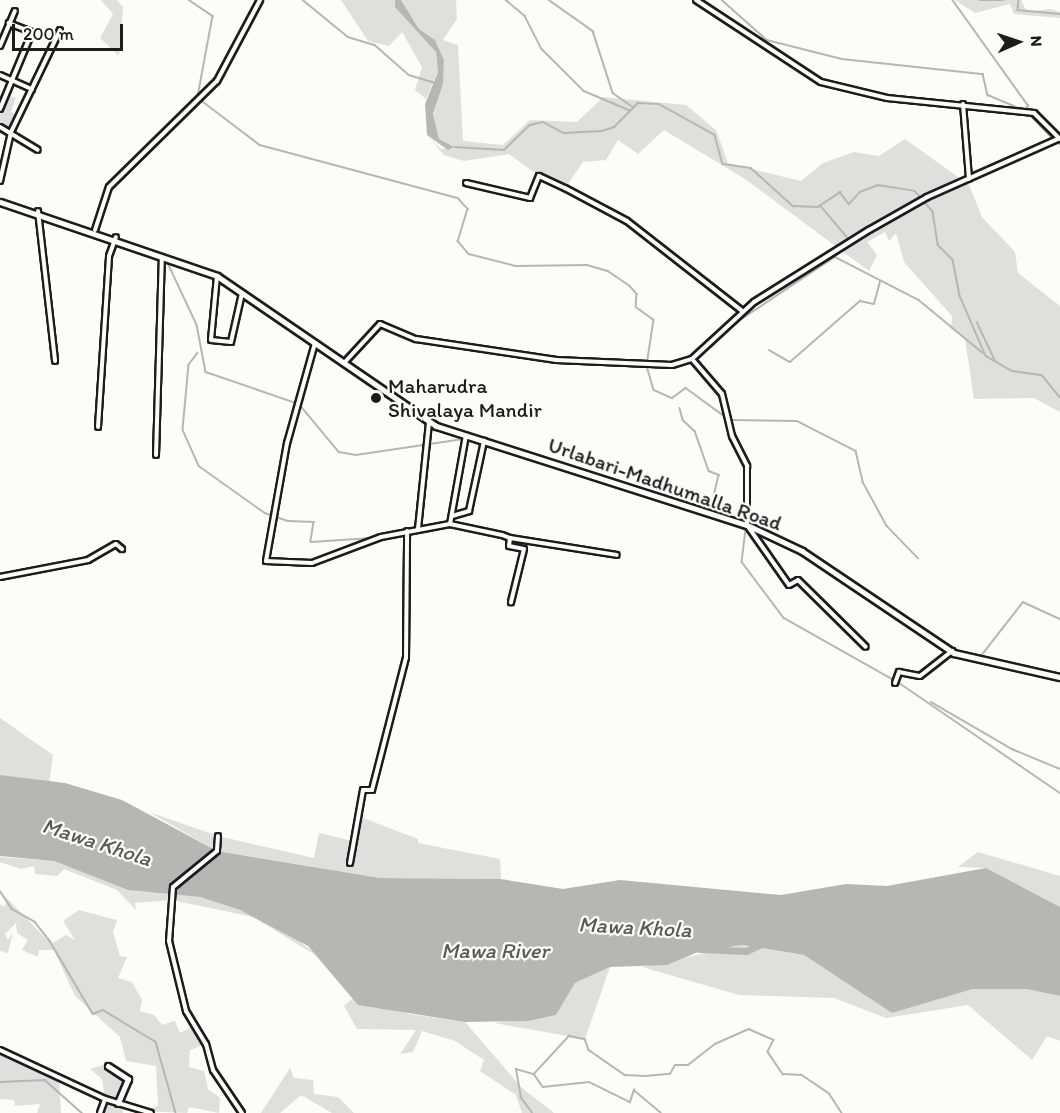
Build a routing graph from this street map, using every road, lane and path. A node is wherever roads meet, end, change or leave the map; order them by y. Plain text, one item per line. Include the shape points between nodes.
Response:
1 (260, 0) edge
2 (696, 0) edge
3 (15, 11) dead end
4 (9, 23) junction
5 (60, 30) dead end
6 (0, 46) edge
7 (0, 75) edge
8 (12, 79) junction
9 (32, 88) junction
10 (963, 104) junction
11 (0, 109) edge
12 (0, 127) edge
13 (12, 132) junction
14 (1059, 139) edge
15 (38, 150) dead end
16 (969, 179) junction
17 (0, 181) edge
18 (466, 183) dead end
19 (0, 202) edge
20 (38, 211) junction
21 (95, 230) junction
22 (116, 237) junction
23 (162, 256) junction
24 (217, 276) junction
25 (242, 292) junction
26 (742, 311) junction
27 (315, 342) junction
28 (692, 359) junction
29 (56, 361) dead end
30 (344, 363) junction
31 (429, 423) junction
32 (98, 428) dead end
33 (466, 435) junction
34 (485, 441) junction
35 (156, 455) dead end
36 (452, 516) junction
37 (450, 524) junction
38 (747, 525) junction
39 (418, 529) junction
40 (407, 531) junction
41 (510, 538) junction
42 (122, 549) dead end
43 (616, 555) dead end
44 (0, 577) edge
45 (511, 602) dead end
46 (866, 647) dead end
47 (952, 651) junction
48 (1060, 677) edge
49 (895, 683) dead end
50 (218, 836) dead end
51 (350, 863) dead end
52 (0, 1050) edge
53 (108, 1066) dead end
54 (105, 1099) junction
55 (118, 1103) junction
56 (100, 1113) edge
57 (151, 1113) edge
58 (242, 1113) edge

1 - 21 street via 217,81 109,187
2 - 10 street via 821,82 887,98
3 - 4 street
4 - 6 street
4 - 8 street via 32,32
5 - 9 street
7 - 8 street
8 - 9 street
8 - 11 street
9 - 13 street
10 - 14 street via 1034,114
10 - 16 street
12 - 13 street
13 - 15 street
13 - 17 street
14 - 16 street
16 - 26 street via 927,196
18 - 26 street via 530,198 539,176 565,188 627,221
19 - 20 main road, Urlabari-Madhumalla Road
20 - 21 main road, Urlabari-Madhumalla Road
20 - 29 street via 40,270
21 - 22 main road, Urlabari-Madhumalla Road
22 - 23 main road, Urlabari-Madhumalla Road
22 - 32 street via 109,256
23 - 24 main road, Urlabari-Madhumalla Road
23 - 35 street
24 - 25 main road, Urlabari-Madhumalla Road
24 - 25 street via 211,340 231,342
25 - 27 main road, Urlabari-Madhumalla Road
26 - 28 street
27 - 30 main road, Urlabari-Madhumalla Road
27 - 40 street via 287,443 266,561 312,563
28 - 30 street via 672,364 556,360 416,339 380,324
28 - 38 street via 722,394 732,436 747,466
30 - 31 main road, Urlabari-Madhumalla Road
31 - 33 main road, Urlabari-Madhumalla Road
31 - 39 street
33 - 34 main road, Urlabari-Madhumalla Road
33 - 36 street
34 - 36 street via 469,512
34 - 38 main road, Urlabari-Madhumalla Road
36 - 37 street
37 - 39 street
37 - 41 street
38 - 46 street via 789,585 798,580
38 - 47 main road, Urlabari-Madhumalla Road via 802,551
39 - 40 street
40 - 51 street via 406,658 372,790 363,790
41 - 43 street
41 - 45 street via 509,546 525,551
42 - 44 street via 116,544 88,560
47 - 48 main road, Urlabari-Madhumalla Road
47 - 49 street via 920,676 899,672
50 - 58 street via 217,850 173,887 169,941 186,1011 206,1044 213,1070
52 - 54 street
53 - 55 main road via 128,1080
54 - 55 street
54 - 56 street
55 - 57 street

